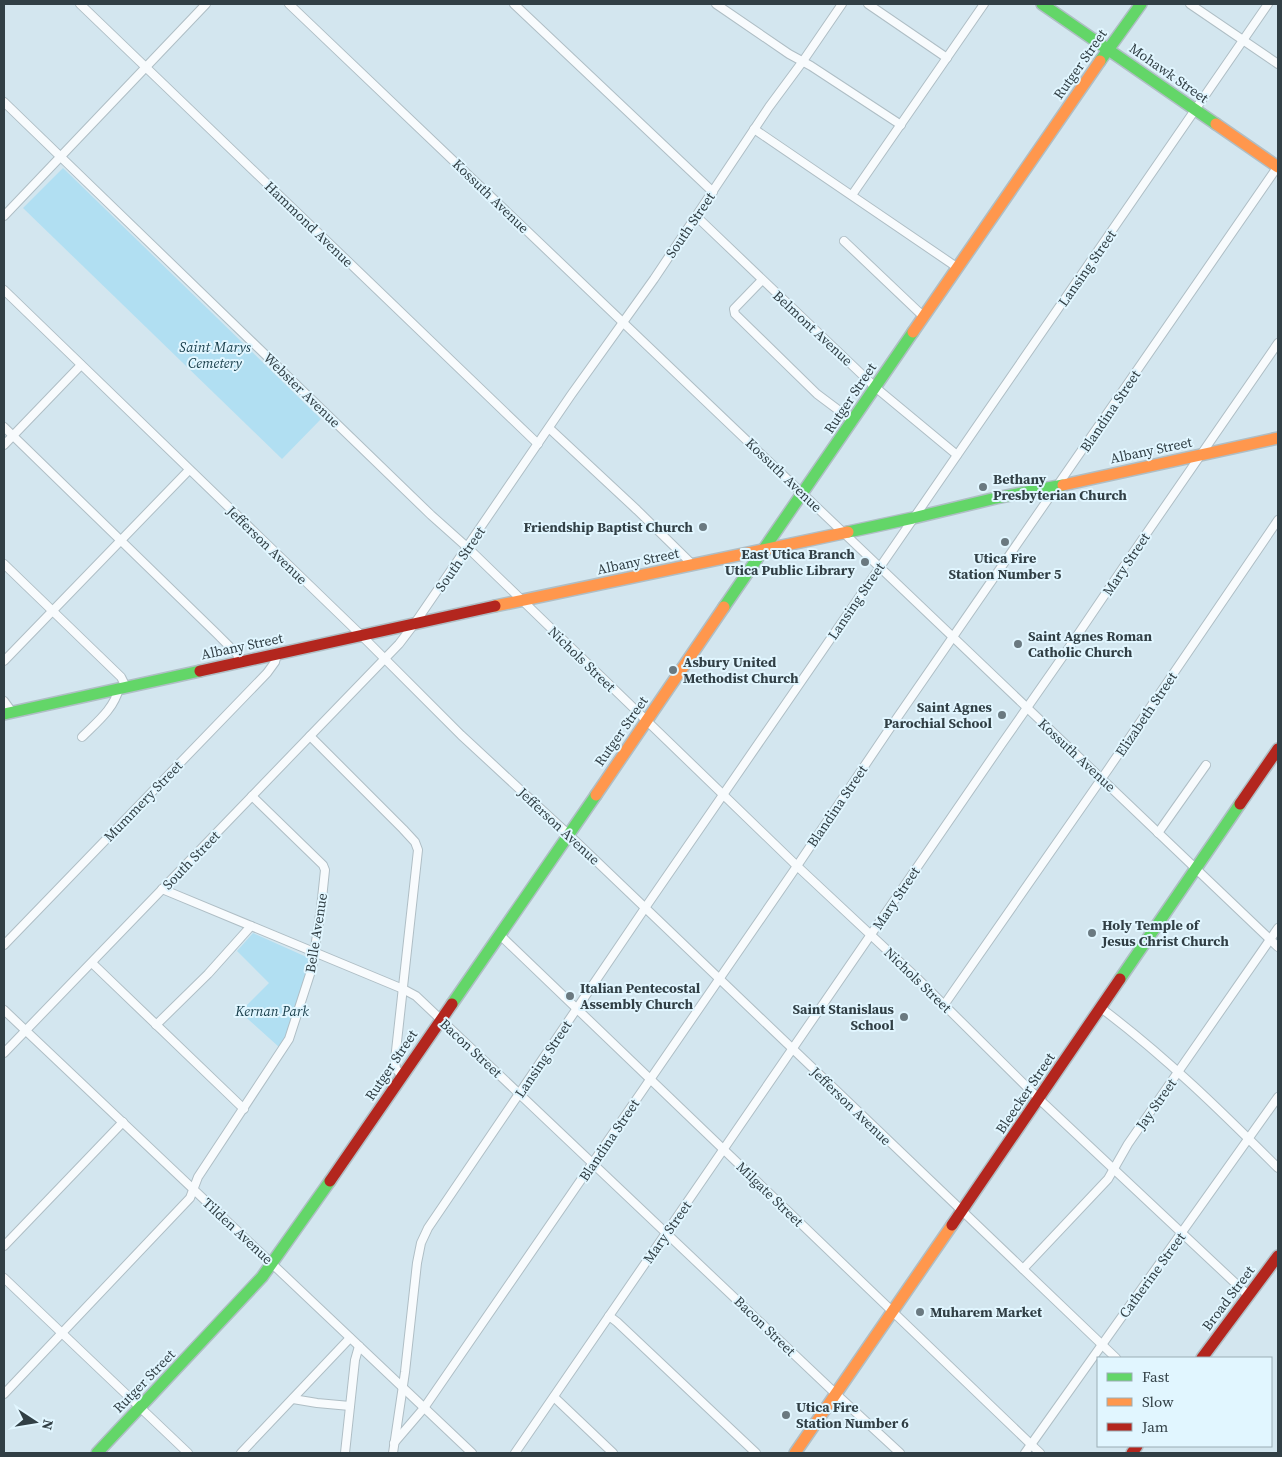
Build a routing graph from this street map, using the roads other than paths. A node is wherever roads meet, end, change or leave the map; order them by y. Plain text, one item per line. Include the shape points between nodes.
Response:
1 (80, 4) edge
2 (206, 4) edge
3 (289, 4) edge
4 (514, 4) edge
5 (716, 4) edge
6 (842, 4) edge
7 (868, 4) edge
8 (984, 4) edge
9 (1042, 4) edge
10 (1141, 4) edge
11 (1190, 4) edge
12 (1268, 4) edge
13 (1244, 40) junction
14 (1108, 49) junction
15 (947, 58) junction
16 (803, 61) junction
17 (1278, 64) edge
18 (146, 67) junction
19 (4, 102) edge
20 (1196, 110) junction
21 (900, 125) junction
22 (754, 129) junction
23 (60, 157) junction
24 (1278, 167) edge
25 (712, 192) junction
26 (852, 195) junction
27 (4, 216) edge
28 (696, 216) junction
29 (844, 241) dead end
30 (958, 268) junction
31 (762, 280) junction
32 (4, 290) edge
33 (924, 317) junction
34 (623, 322) junction
35 (1278, 343) edge
36 (81, 365) junction
37 (875, 387) junction
38 (853, 421) junction
39 (4, 427) edge
40 (549, 428) junction
41 (12, 436) junction
42 (1278, 438) edge
43 (538, 444) junction
44 (4, 445) edge
45 (1202, 454) junction
46 (957, 456) junction
47 (189, 470) junction
48 (1058, 486) junction
49 (803, 494) junction
50 (914, 518) junction
51 (1278, 520) edge
52 (844, 533) junction
53 (120, 540) junction
54 (468, 548) junction
55 (765, 549) junction
56 (4, 564) edge
57 (692, 564) junction
58 (880, 566) junction
59 (523, 601) junction
60 (53, 612) junction
61 (415, 623) junction
62 (361, 635) junction
63 (953, 638) junction
64 (277, 654) junction
65 (384, 658) junction
66 (4, 661) edge
67 (240, 662) junction
68 (122, 688) junction
69 (4, 701) edge
70 (1027, 708) junction
71 (8, 713) edge
72 (646, 721) junction
73 (310, 736) junction
74 (82, 737) dead end
75 (1278, 749) edge
76 (1206, 765) dead end
77 (1102, 778) junction
78 (724, 795) junction
79 (252, 796) junction
80 (1158, 833) junction
81 (568, 834) junction
82 (797, 866) junction
83 (1196, 869) junction
84 (162, 889) junction
85 (645, 908) junction
86 (251, 926) junction
87 (1278, 928) edge
88 (500, 935) junction
89 (871, 935) junction
90 (1270, 940) junction
91 (4, 945) edge
92 (1278, 947) edge
93 (315, 953) junction
94 (92, 963) junction
95 (719, 978) junction
96 (403, 989) junction
97 (944, 1005) junction
98 (1101, 1008) junction
99 (577, 1009) junction
100 (4, 1010) edge
101 (441, 1020) junction
102 (156, 1025) junction
103 (26, 1030) junction
104 (793, 1049) junction
105 (4, 1053) edge
106 (1178, 1072) junction
107 (402, 1076) junction
108 (650, 1079) junction
109 (520, 1093) junction
110 (1278, 1097) edge
111 (1039, 1099) junction
112 (244, 1109) junction
113 (123, 1122) junction
114 (1249, 1139) junction
115 (723, 1150) junction
116 (593, 1162) junction
117 (1278, 1168) edge
118 (1115, 1169) junction
119 (194, 1190) junction
120 (962, 1211) junction
121 (666, 1233) junction
122 (1182, 1233) junction
123 (4, 1246) edge
124 (1278, 1256) edge
125 (272, 1263) junction
126 (1022, 1269) junction
127 (4, 1278) edge
128 (1249, 1296) junction
129 (892, 1312) junction
130 (609, 1316) junction
131 (62, 1333) junction
132 (350, 1338) junction
133 (1102, 1344) junction
134 (359, 1346) junction
135 (1115, 1357) edge
136 (1203, 1357) edge
137 (403, 1388) junction
138 (4, 1394) edge
139 (836, 1394) junction
140 (554, 1397) junction
141 (293, 1399) junction
142 (350, 1406) junction
143 (140, 1407) junction
144 (424, 1408) junction
145 (394, 1443) junction
146 (1031, 1445) junction
147 (97, 1453) edge
148 (188, 1453) edge
149 (240, 1453) edge
150 (345, 1453) edge
151 (393, 1453) edge
152 (472, 1453) edge
153 (515, 1453) edge
154 (613, 1453) edge
155 (756, 1453) edge
156 (795, 1453) edge
157 (900, 1453) edge
158 (1025, 1453) edge
159 (1040, 1453) edge

1 - 18 street, Hammond Avenue
2 - 18 street
3 - 34 street, Kossuth Avenue
4 - 25 street
5 - 16 street
6 - 16 street, South Street
7 - 15 street
8 - 15 street
9 - 14 street, Mohawk Street
10 - 14 street, Rutger Street
11 - 13 street
12 - 13 street, Lansing Street
13 - 17 street
13 - 20 street, Lansing Street
14 - 20 street, Mohawk Street
14 - 30 street, Rutger Street
15 - 21 street
16 - 21 street
16 - 22 street, South Street
18 - 23 street
18 - 43 street, Hammond Avenue
19 - 23 street, Webster Avenue
20 - 24 street, Mohawk Street
20 - 46 street, Lansing Street
21 - 26 street
22 - 25 street, South Street
22 - 26 street
23 - 27 street
23 - 54 street, Webster Avenue
24 - 48 street, Blandina Street
25 - 28 street, South Street
26 - 30 street
28 - 31 street, Belmont Avenue
28 - 34 street, South Street
29 - 33 street
30 - 33 street, Rutger Street
31 - 37 street, Belmont Avenue
31 - 38 street via 734,309 735,314 817,394
32 - 36 street, Jefferson Avenue
33 - 37 street, Rutger Street
34 - 40 street, South Street
34 - 49 street, Kossuth Avenue
35 - 45 street, Mary Street
36 - 41 street
36 - 47 street, Jefferson Avenue
37 - 38 street, Rutger Street
37 - 46 street, Belmont Avenue
38 - 49 street, Rutger Street
39 - 41 street
40 - 43 street, South Street
40 - 57 street
41 - 44 street
41 - 53 street
42 - 45 street, Albany Street
43 - 54 street, South Street
45 - 48 street, Albany Street
45 - 70 street, Mary Street
46 - 50 street, Lansing Street
47 - 53 street
47 - 62 street, Jefferson Avenue
48 - 50 street, Albany Street
48 - 63 street, Blandina Street
49 - 52 street, Kossuth Avenue
49 - 55 street, Rutger Street
50 - 52 street, Albany Street
50 - 58 street, Lansing Street
51 - 77 street, Elizabeth Street
52 - 55 street, Albany Street
52 - 58 street, Kossuth Avenue
53 - 60 street
53 - 67 street via 237,654
54 - 59 street, Webster Avenue
54 - 61 street, South Street
55 - 57 street, Albany Street
55 - 72 street, Rutger Street
56 - 60 street
57 - 59 street, Albany Street
58 - 63 street, Kossuth Avenue
58 - 78 street, Lansing Street
59 - 61 street, Albany Street
59 - 72 street, Nichols Street
60 - 66 street
60 - 68 street via 121,677
61 - 62 street, Albany Street
61 - 65 street, South Street
62 - 64 street, Albany Street
62 - 65 street, Jefferson Avenue
63 - 70 street, Kossuth Avenue
63 - 82 street, Blandina Street
64 - 67 street, Albany Street
64 - 91 street, Mummery Street via 267,673
65 - 73 street, South Street
65 - 81 street, Jefferson Avenue
67 - 68 street, Albany Street
68 - 71 street, Albany Street
68 - 74 street via 109,710
69 - 71 street
70 - 77 street, Kossuth Avenue
70 - 89 street, Mary Street
72 - 78 street, Nichols Street
72 - 81 street, Rutger Street
73 - 79 street, South Street
73 - 96 street via 403,829 418,850
75 - 83 street, Bleecker Street
76 - 80 street
77 - 80 street, Kossuth Avenue
77 - 97 street, Elizabeth Street
78 - 82 street, Nichols Street
78 - 85 street, Lansing Street
79 - 84 street, South Street
79 - 93 street, Belle Avenue via 323,865
80 - 83 street, Kossuth Avenue
81 - 85 street, Jefferson Avenue
81 - 88 street, Rutger Street
82 - 89 street, Nichols Street
82 - 95 street, Blandina Street
83 - 90 street, Kossuth Avenue
83 - 98 street, Bleecker Street
84 - 86 street, Bacon Street
84 - 94 street, South Street
85 - 95 street, Jefferson Avenue
85 - 99 street, Lansing Street
86 - 93 street, Bacon Street
86 - 102 street
87 - 90 street, Jay Street
88 - 99 street, Milgate Street
88 - 101 street, Rutger Street
89 - 97 street, Nichols Street
89 - 104 street, Mary Street
90 - 92 street, Kossuth Avenue
90 - 106 street, Jay Street
93 - 96 street, Bacon Street
93 - 112 street, Belle Avenue via 289,1040
94 - 102 street
94 - 103 street, South Street
95 - 104 street, Jefferson Avenue
95 - 108 street, Blandina Street
96 - 101 street, Bacon Street via 416,996
96 - 107 street via 395,1060 396,1069
97 - 111 street, Nichols Street
98 - 106 street
98 - 111 street, Bleecker Street
99 - 108 street, Milgate Street
99 - 109 street, Lansing Street
100 - 103 street, Tilden Avenue
101 - 107 street, Rutger Street
101 - 109 street, Bacon Street
102 - 112 street
103 - 105 street, South Street
103 - 113 street, Tilden Avenue
104 - 115 street, Mary Street
104 - 120 street, Jefferson Avenue
106 - 114 street
106 - 118 street, Jay Street via 1128,1144
107 - 125 street, Rutger Street
108 - 115 street, Milgate Street
108 - 116 street, Blandina Street
109 - 116 street, Bacon Street
109 - 137 street, Lansing Street via 421,1243
110 - 114 street, Catherine Street
111 - 118 street, Nichols Street
111 - 120 street, Bleecker Street
112 - 119 street, Belle Avenue via 198,1177
113 - 119 street, Tilden Avenue
113 - 123 street
114 - 117 street
114 - 122 street, Catherine Street
115 - 121 street, Mary Street
115 - 129 street, Milgate Street
116 - 121 street, Bacon Street
116 - 144 street, Blandina Street
118 - 122 street, Nichols Street
118 - 126 street, Jay Street
119 - 125 street, Tilden Avenue
119 - 131 street, Belle Avenue
120 - 126 street, Jefferson Avenue
120 - 129 street, Bleecker Street
121 - 130 street, Mary Street
121 - 139 street, Bacon Street
122 - 128 street, Nichols Street
122 - 133 street, Catherine Street
124 - 128 street, Broad Street
125 - 132 street, Tilden Avenue
125 - 143 street, Rutger Street
126 - 133 street, Jefferson Avenue
127 - 131 street
128 - 136 street, Broad Street
129 - 139 street, Bleecker Street
129 - 146 street, Milgate Street
130 - 140 street, Mary Street
130 - 155 street
131 - 138 street, Belle Avenue
131 - 143 street
132 - 134 street, Tilden Avenue
132 - 141 street
133 - 135 street, Jefferson Avenue
133 - 146 street, Catherine Street
134 - 137 street, Tilden Avenue
134 - 142 street
137 - 144 street, Tilden Avenue
137 - 145 street, Lansing Street
139 - 156 street, Bleecker Street
139 - 157 street, Bacon Street
140 - 153 street, Mary Street
140 - 154 street
141 - 142 street
141 - 149 street
142 - 150 street
143 - 147 street, Rutger Street
143 - 148 street
144 - 145 street, Blandina Street
144 - 152 street, Tilden Avenue
145 - 151 street, Lansing Street
146 - 158 street, Catherine Street
146 - 159 street, Milgate Street

